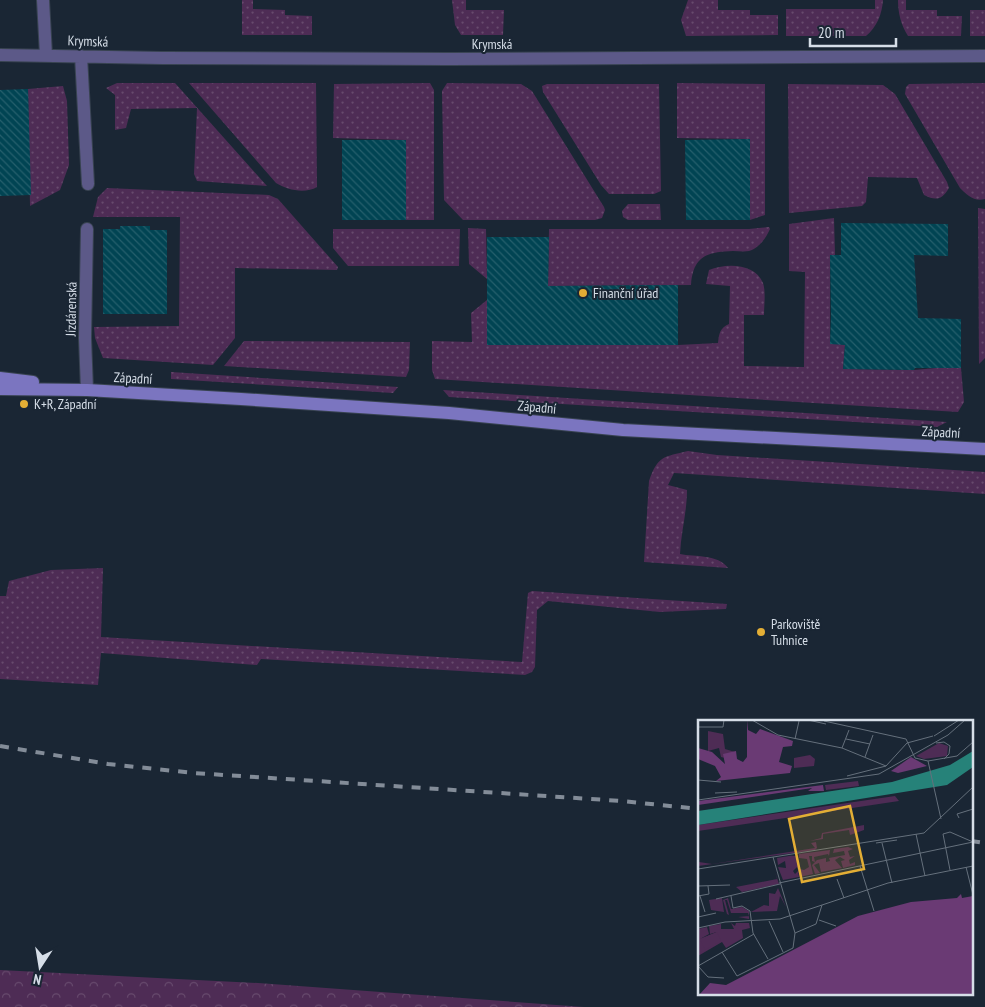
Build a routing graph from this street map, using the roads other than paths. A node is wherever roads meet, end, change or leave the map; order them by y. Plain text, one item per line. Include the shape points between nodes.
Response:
1 (43, 0) edge
2 (0, 55) edge
3 (46, 55) junction
4 (81, 56) junction
5 (985, 56) edge
6 (88, 184) dead end
7 (87, 229) dead end
8 (0, 378) edge
9 (0, 388) edge
10 (87, 390) junction
11 (985, 449) edge

1 - 3 street
2 - 3 street, Krymská
3 - 4 street, Krymská
4 - 5 street, Krymská via 449,59
4 - 6 street
7 - 10 street, Jízdárenská
8 - 10 street, Západní
9 - 10 street, Západní
10 - 11 street, Západní via 449,413 623,430

